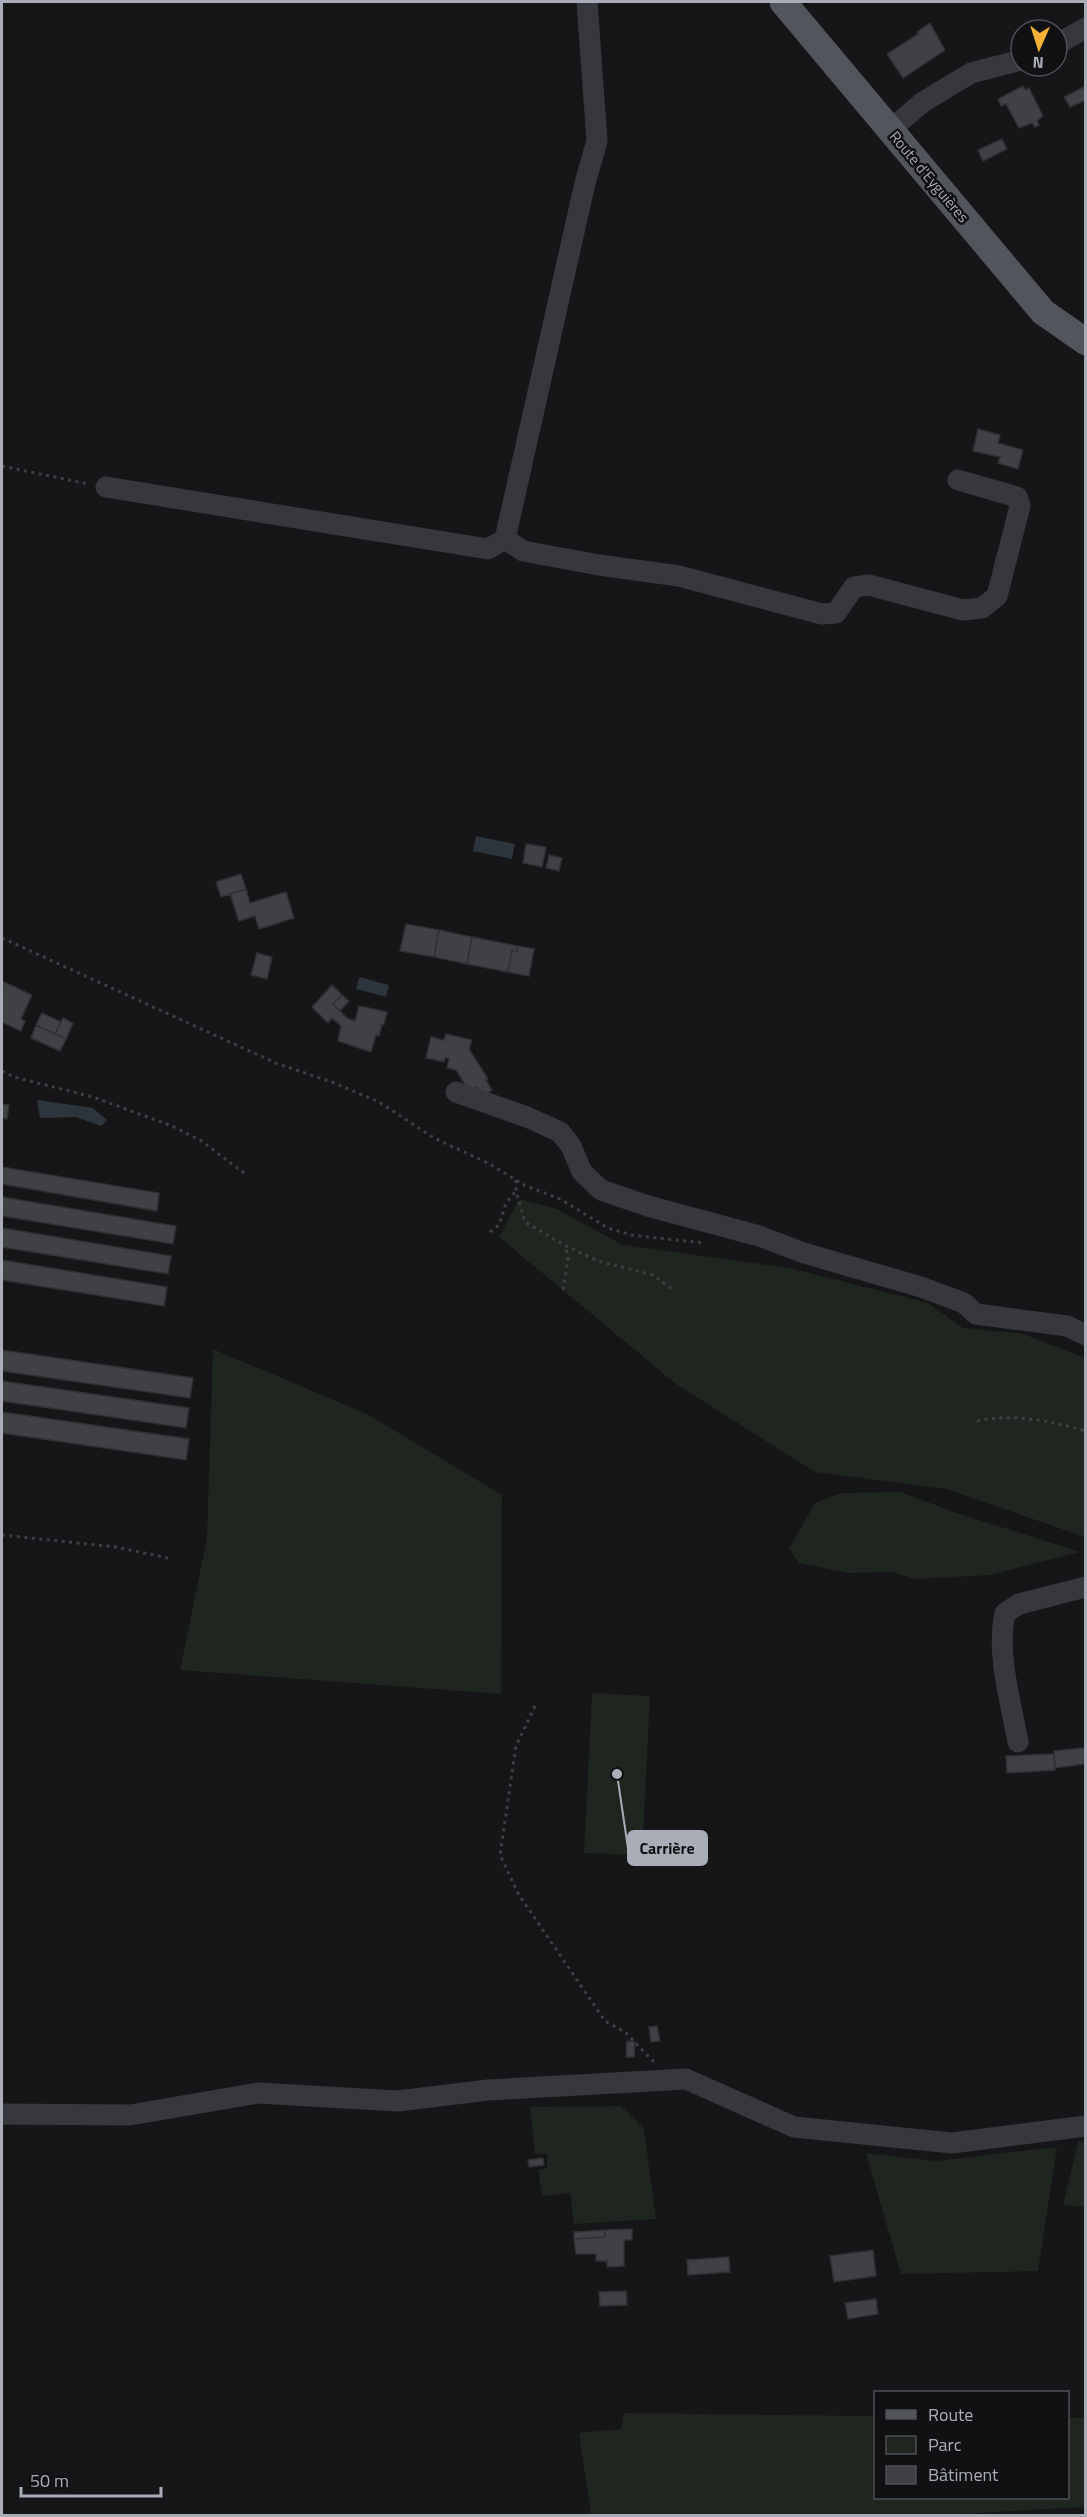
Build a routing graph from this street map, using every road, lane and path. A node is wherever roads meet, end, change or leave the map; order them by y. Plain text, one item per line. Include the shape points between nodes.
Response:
1 (587, 2) edge
2 (783, 2) edge
3 (1086, 28) edge
4 (1069, 37) edge
5 (1009, 63) edge
6 (890, 130) junction
7 (1086, 342) edge
8 (2, 466) edge
9 (958, 480) dead end
10 (106, 487) joint
11 (505, 539) junction
12 (2, 938) edge
13 (2, 1071) edge
14 (456, 1092) dead end
15 (244, 1173) dead end
16 (516, 1180) junction
17 (516, 1191) junction
18 (490, 1232) dead end
19 (709, 1243) dead end
20 (566, 1246) junction
21 (672, 1289) dead end
22 (563, 1290) dead end
23 (1086, 1335) edge
24 (977, 1421) dead end
25 (1086, 1431) edge
26 (2, 1535) edge
27 (168, 1558) dead end
28 (1086, 1587) edge
29 (536, 1706) dead end
30 (1018, 1742) dead end
31 (671, 2080) junction
32 (2, 2114) edge
33 (1086, 2126) edge

1 - 11 street via 597,141
2 - 6 main road, Route d'Eyguières
3 - 4 street
5 - 6 street via 971,73 924,102
6 - 7 main road, Route d'Eyguières via 1043,312
8 - 10 path
9 - 11 street via 1017,496 1020,506 997,596 982,608 963,610 868,585 854,587 836,613 822,614 679,576 524,551
10 - 11 street via 488,549
12 - 16 path via 278,1064 379,1101 434,1138
13 - 15 path via 172,1125 200,1140
14 - 23 street via 560,1132 582,1172 601,1190 921,1287 964,1303 976,1314 1067,1326
16 - 17 path
16 - 19 path via 560,1199 608,1228 631,1235
17 - 18 path via 506,1203 499,1224
17 - 20 path via 525,1222
20 - 21 path via 598,1261 652,1275
20 - 22 path
24 - 25 path via 996,1417 1049,1421
26 - 27 path
28 - 30 street via 1019,1604 1005,1613 1002,1651
29 - 31 path via 516,1746 500,1855 519,1895 606,2021 626,2033
31 - 32 street via 488,2090 398,2101 258,2093 130,2115
31 - 33 street via 686,2079 794,2127 952,2142

